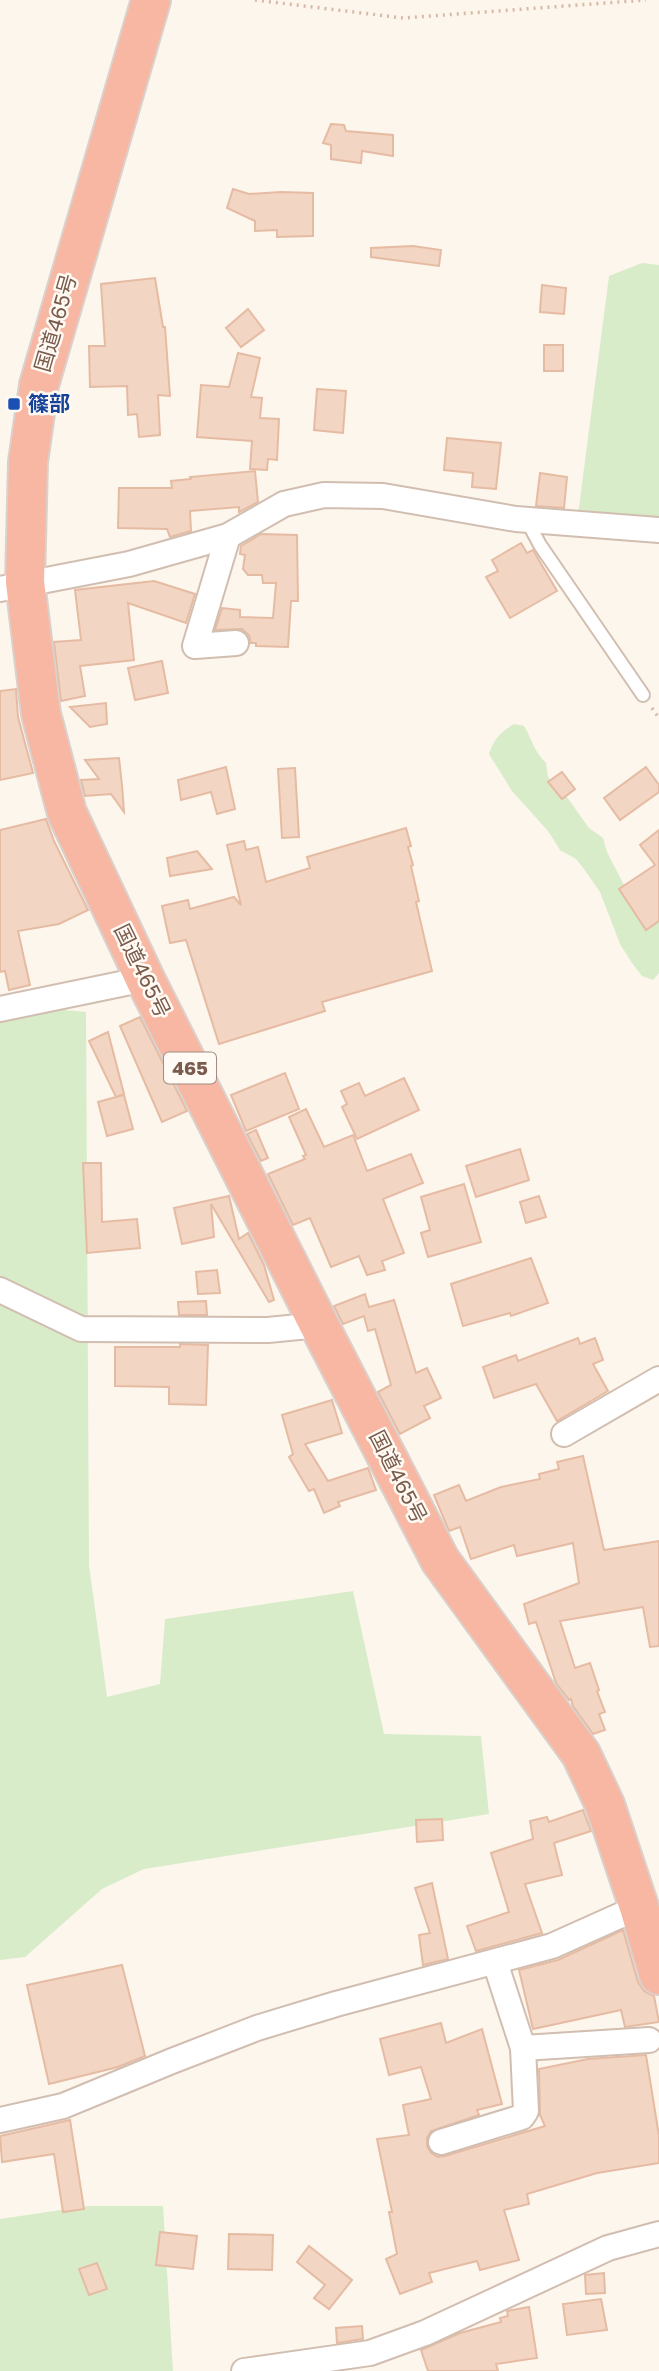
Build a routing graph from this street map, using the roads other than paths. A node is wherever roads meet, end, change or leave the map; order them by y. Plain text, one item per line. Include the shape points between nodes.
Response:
1 (150, 0) edge
2 (531, 520) junction
3 (659, 530) edge
4 (228, 536) junction
5 (12, 585) edge
6 (236, 643) dead end
7 (643, 695) dead end
8 (145, 979) junction
9 (0, 1009) edge
10 (0, 1290) edge
11 (319, 1325) junction
12 (659, 1379) edge
13 (564, 1434) dead end
14 (639, 1907) junction
15 (495, 1962) junction
16 (659, 1975) edge
17 (649, 2040) dead end
18 (523, 2048) junction
19 (0, 2120) edge
20 (441, 2142) dead end
21 (659, 2234) edge
22 (244, 2371) edge

1 - 5 highway, 国道465号 / 465 via 38,385
2 - 3 street
2 - 4 street via 383,496 324,495 284,504
2 - 7 lane via 540,545
4 - 5 street via 129,564
4 - 6 street via 195,646
5 - 8 highway, 国道465号 / 465 via 67,813
8 - 9 street
8 - 11 highway, 国道465号 / 465
10 - 11 street via 81,1329 268,1330
11 - 14 highway, 国道465号 / 465 via 440,1560 582,1754 605,1805
12 - 13 street
14 - 15 street via 552,1947
14 - 16 highway, 国道465号 / 465
15 - 18 street
15 - 19 street via 270,2024 63,2106
17 - 18 street
18 - 20 street via 526,2111 522,2117
21 - 22 street via 608,2248 425,2333 370,2353

